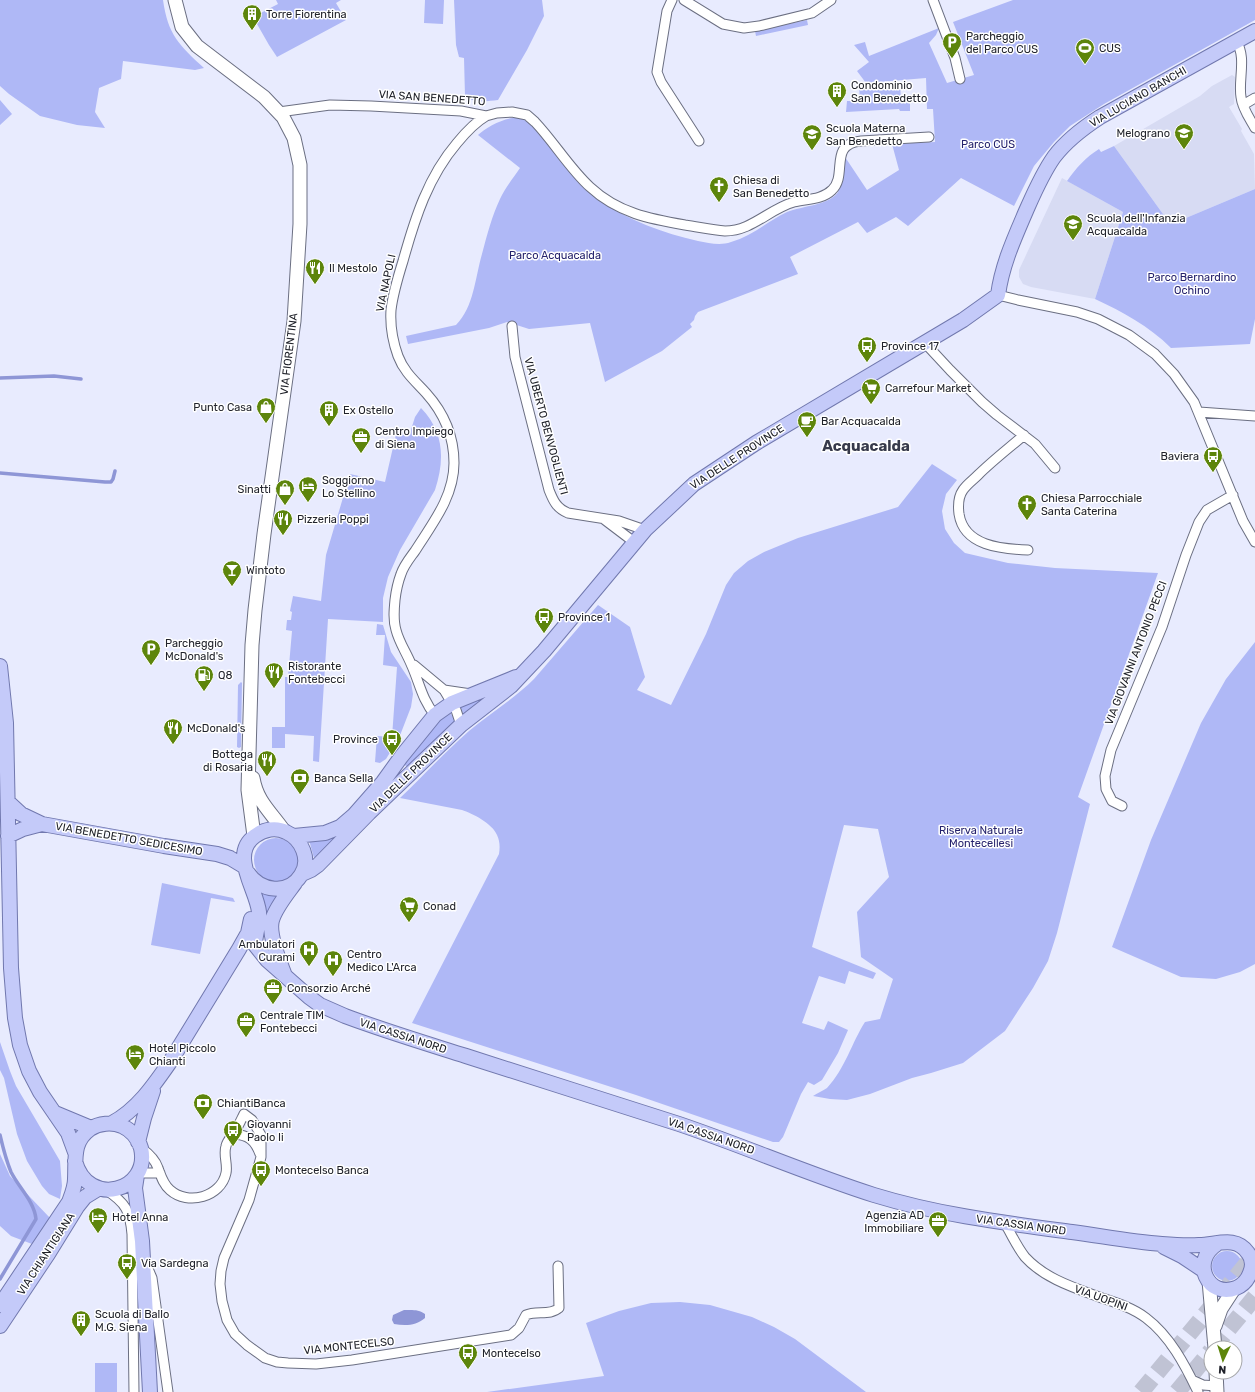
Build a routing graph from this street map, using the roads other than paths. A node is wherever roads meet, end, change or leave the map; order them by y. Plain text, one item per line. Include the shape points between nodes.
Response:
1 (175, 0) edge
2 (672, 0) edge
3 (684, 0) edge
4 (830, 0) edge
5 (933, 0) edge
6 (1255, 31) edge
7 (1236, 41) junction
8 (960, 79) dead end
9 (1255, 98) edge
10 (1243, 105) junction
11 (279, 112) junction
12 (486, 116) junction
13 (1255, 128) edge
14 (930, 137) dead end
15 (699, 141) dead end
16 (998, 295) junction
17 (512, 326) dead end
18 (924, 342) junction
19 (1199, 412) junction
20 (1255, 416) edge
21 (1024, 435) junction
22 (1055, 468) dead end
23 (1233, 495) junction
24 (604, 519) junction
25 (645, 530) junction
26 (634, 542) junction
27 (1255, 542) edge
28 (1028, 550) dead end
29 (410, 661) junction
30 (0, 666) edge
31 (522, 675) junction
32 (444, 690) junction
33 (472, 695) junction
34 (452, 703) junction
35 (435, 715) junction
36 (461, 725) junction
37 (250, 756) junction
38 (8, 802) junction
39 (1122, 806) dead end
40 (42, 824) junction
41 (289, 833) junction
42 (8, 836) junction
43 (251, 841) junction
44 (217, 854) junction
45 (248, 876) junction
46 (299, 877) junction
47 (271, 929) junction
48 (257, 949) junction
49 (230, 964) junction
50 (285, 976) junction
51 (159, 1078) junction
52 (56, 1113) junction
53 (112, 1123) junction
54 (92, 1128) junction
55 (234, 1134) junction
56 (140, 1145) junction
57 (75, 1156) junction
58 (261, 1157) junction
59 (160, 1173) junction
60 (138, 1174) junction
61 (102, 1189) junction
62 (1005, 1223) junction
63 (1154, 1243) junction
64 (1217, 1244) junction
65 (1253, 1262) edge
66 (144, 1263) junction
67 (558, 1266) dead end
68 (1206, 1275) junction
69 (1244, 1286) edge
70 (0, 1305) edge
71 (0, 1326) edge
72 (1214, 1333) junction
73 (1214, 1340) edge
74 (1192, 1380) junction
75 (1217, 1389) edge
76 (134, 1392) edge
77 (150, 1392) edge
78 (168, 1392) edge
79 (1198, 1392) edge

1 - 11 main road, VIA FIORENTINA via 182,27 197,46 255,90
2 - 15 street via 667,11 657,72
3 - 4 street via 723,24 744,28 812,13
5 - 8 street via 955,58
6 - 7 main road, VIA LUCIANO BANCHI
7 - 10 street via 1241,51 1240,93
7 - 16 main road, VIA LUCIANO BANCHI via 1100,117 1064,146 1046,170 1030,203 1003,268
9 - 10 street
10 - 13 street
11 - 12 street, VIA SAN BENEDETTO via 347,105 455,110
11 - 37 main road, VIA FIORENTINA via 292,131 299,156 300,224 292,340 254,610
12 - 14 street, VIA SAN BENEDETTO via 512,112 531,118 590,187 628,211 651,219 725,231 744,228 785,205 828,193 837,181 842,152 850,144 858,141
12 - 29 street, VIA NAPOLI via 465,132 432,178 417,214 392,306 392,331 398,356 408,374 440,411 448,429 454,457 448,497 405,566 398,582 394,623 398,638
16 - 18 main road, VIA DELLE PROVINCE via 971,315
16 - 19 street via 1088,315 1129,335 1168,367 1185,388
17 - 24 street, VIA UBERTO BENVOGLIENTI via 518,367 553,500 556,506 564,511
18 - 21 street via 982,402
18 - 25 main road, VIA DELLE PROVINCE via 720,466 691,487
19 - 20 street
19 - 23 street
21 - 22 street via 1042,451
21 - 28 street via 966,486 958,508 963,527 976,540 991,546
23 - 27 street
23 - 39 street, VIA GIOVANNI ANTONIO PECCI via 1207,510 1199,522 1159,634 1111,750 1105,776 1106,789 1112,801
24 - 25 street, VIA UBERTO BENVOGLIENTI via 620,521
24 - 26 street, VIA UBERTO BENVOGLIENTI
25 - 26 main road, VIA DELLE PROVINCE
26 - 31 main road, VIA DELLE PROVINCE
29 - 32 street, VIA NAPOLI
29 - 35 street, VIA NAPOLI via 424,700
30 - 38 main road via 6,723
31 - 33 main road, VIA DELLE PROVINCE
31 - 36 main road, VIA DELLE PROVINCE via 507,690
32 - 33 street, VIA NAPOLI
32 - 34 street, VIA NAPOLI
33 - 34 main road, VIA DELLE PROVINCE
34 - 35 main road, VIA DELLE PROVINCE
34 - 36 street, VIA NAPOLI
35 - 41 main road, VIA DELLE PROVINCE via 386,779 345,823 325,833
36 - 46 main road, VIA DELLE PROVINCE via 318,865
37 - 41 main road, VIA FIORENTINA via 256,793
37 - 43 main road, VIA FIORENTINA via 248,795
38 - 40 main road, VIA BENEDETTO SEDICESIMO via 22,814
38 - 42 main road
40 - 42 main road, VIA BENEDETTO SEDICESIMO via 23,828
40 - 44 main road, VIA BENEDETTO SEDICESIMO
41 - 43 main road via 271,829 260,833
41 - 46 main road, VIA FIORENTINA via 298,840 303,850 304,863
42 - 52 main road via 13,1001 18,1035 40,1092
43 - 44 main road, VIA BENEDETTO SEDICESIMO via 229,852
43 - 45 main road, VIA FIORENTINA via 244,858
44 - 45 main road, VIA BENEDETTO SEDICESIMO via 230,858
45 - 46 main road via 269,888 281,888
45 - 48 main road, VIA FIORENTINA via 259,912 255,943
45 - 49 main road, VIA FIORENTINA via 252,910 249,928
46 - 47 main road via 274,915
47 - 48 main road
47 - 50 main road, VIA CASSIA NORD
48 - 49 main road
48 - 50 main road, VIA CASSIA NORD
49 - 51 main road
50 - 62 main road, VIA CASSIA NORD via 320,1005 360,1022 710,1135 867,1193 941,1212
51 - 53 main road via 131,1111
51 - 56 main road via 146,1110
52 - 54 main road
52 - 57 main road via 70,1137
53 - 54 main road
53 - 56 main road via 127,1129
54 - 57 main road, VIA CHIANTIGIANA via 78,1142
55 - 58 street via 249,1137
55 - 58 street, VIA MONTECELSO via 244,1114 252,1120 262,1135
55 - 59 street via 226,1146 225,1177 218,1188 210,1194 194,1198 177,1195 166,1186
56 - 59 street via 149,1154
56 - 60 main road via 142,1159
57 - 61 main road via 83,1178 89,1184
57 - 70 main road, VIA CHIANTIGIANA via 74,1186 69,1202
58 - 67 street, VIA MONTECELSO via 254,1188 224,1258 220,1290 227,1320 235,1334 265,1358 298,1364 335,1362 511,1335 519,1328 526,1315 559,1308
59 - 60 street
60 - 61 main road, VIA CHIANTIGIANA via 127,1185 117,1189
60 - 66 main road via 135,1188
61 - 71 main road, VIA CHIANTIGIANA via 85,1197 76,1207
61 - 76 street via 124,1204 131,1220
62 - 63 main road, VIA CASSIA NORD
62 - 74 street, VIA UOPINI via 1026,1258 1046,1274 1147,1318 1173,1346
63 - 64 main road, VIA CASSIA NORD via 1193,1246
63 - 68 main road, VIA CASSIA NORD via 1182,1256
64 - 65 main road, VIA CASSIA NORD via 1225,1241 1240,1245
64 - 68 main road via 1204,1258
65 - 69 main road, VIA CASSIA NORD
66 - 77 main road
66 - 78 street via 152,1278
68 - 69 main road, VIA CASSIA NORD via 1220,1288
68 - 72 main road
69 - 72 main road via 1221,1309
72 - 73 main road
74 - 75 street
74 - 79 street, VIA UOPINI

